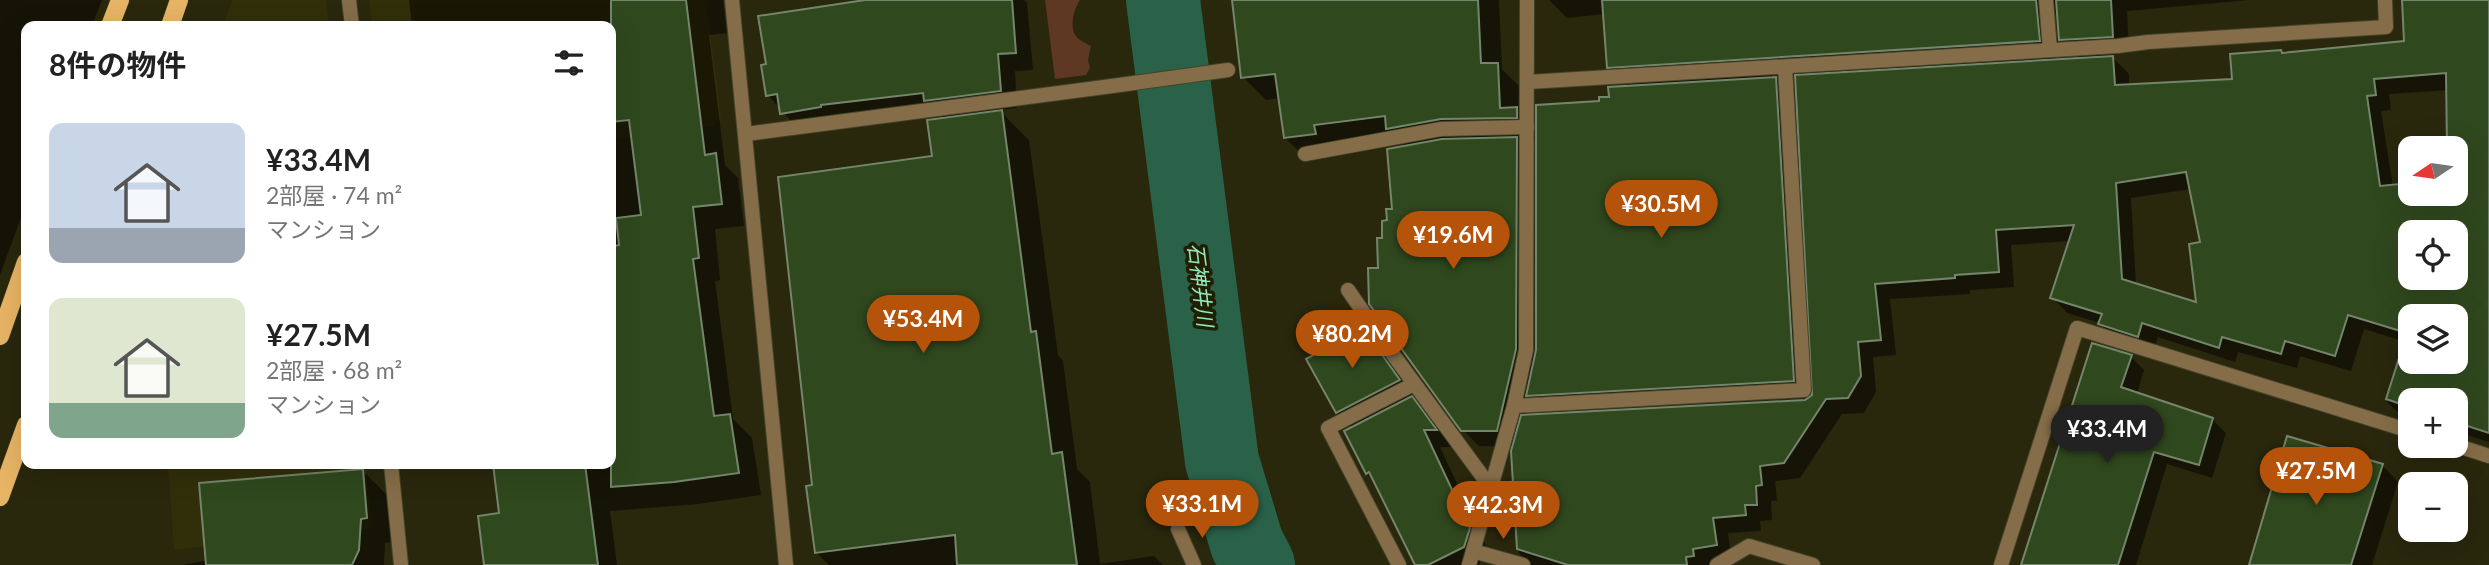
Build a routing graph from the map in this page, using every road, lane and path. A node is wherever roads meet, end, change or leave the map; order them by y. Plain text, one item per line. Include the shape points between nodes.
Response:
1 (120, 0) edge
2 (179, 0) edge
3 (349, 0) edge
4 (732, 0) edge
5 (1527, 0) edge
6 (2046, 0) edge
7 (2385, 0) edge
8 (112, 21) edge
9 (172, 21) edge
10 (351, 21) edge
11 (2050, 50) junction
12 (1785, 66) junction
13 (1224, 70) dead end
14 (1528, 82) junction
15 (1527, 127) junction
16 (746, 134) junction
17 (1305, 154) dead end
18 (21, 276) edge
19 (1348, 290) dead end
20 (0, 336) edge
21 (1414, 384) junction
22 (1514, 406) junction
23 (2398, 427) edge
24 (21, 439) edge
25 (2468, 449) edge
26 (2489, 456) edge
27 (391, 469) edge
28 (1491, 488) junction
29 (0, 497) edge
30 (1178, 529) dead end
31 (1471, 558) edge
32 (401, 565) edge
33 (786, 565) edge
34 (1194, 565) edge
35 (1399, 565) edge
36 (1523, 565) edge
37 (1717, 565) edge
38 (1813, 565) edge
39 (2001, 565) edge

1 - 8 main road
2 - 9 main road
3 - 10 street
4 - 16 street
5 - 14 street
6 - 11 street
7 - 11 street via 2386,27
11 - 12 street
12 - 14 street
12 - 22 street via 1804,390
13 - 16 street
14 - 15 street
15 - 17 street via 1441,129
15 - 22 street via 1526,350
16 - 33 street
18 - 20 main road
19 - 21 street
21 - 28 street
21 - 35 street via 1328,428
22 - 28 street
23 - 39 street via 2077,328
24 - 29 main road
25 - 26 street
27 - 32 street
28 - 31 street
30 - 34 street
31 - 36 street
37 - 38 street via 1749,546

